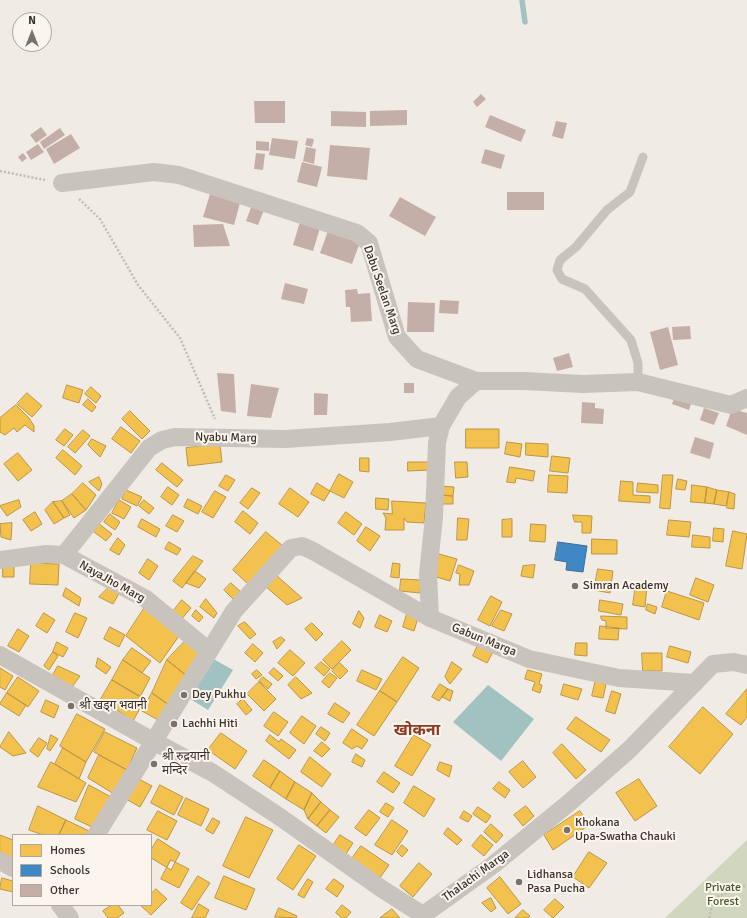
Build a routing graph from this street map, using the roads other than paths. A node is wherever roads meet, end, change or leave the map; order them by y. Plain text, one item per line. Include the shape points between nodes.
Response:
1 (643, 157) dead end
2 (62, 183) road end
3 (476, 381) junction
4 (638, 382) junction
5 (747, 398) edge
6 (441, 426) junction
7 (64, 555) junction
8 (0, 560) edge
9 (430, 618) junction
10 (209, 651) junction
11 (0, 655) edge
12 (747, 665) edge
13 (695, 683) junction
14 (152, 741) junction
15 (97, 834) edge
16 (0, 861) edge
17 (12, 867) edge
18 (61, 906) edge
19 (421, 916) edge
20 (70, 918) edge

1 - 4 lane via 630,192 607,210 576,247 560,260 557,270 562,279 585,289 631,340 638,363
2 - 3 street, Dabu Seelan Marg via 154,172 179,175 357,233 369,243 397,337 418,359
3 - 4 street, Dabu Seelan Marg via 583,384
3 - 6 street via 458,397
4 - 5 street, Dabu Seelan Marg via 731,404
6 - 7 street, Nyabu Marg via 285,439 175,437 162,440 150,448
6 - 9 street via 437,443 434,517 428,574
7 - 8 street, NayaJho Marg via 46,554
7 - 10 street, NayaJho Marg via 146,599
9 - 10 street, Gabun Marga via 302,546 291,548 234,611
9 - 13 street, Gabun Marga via 529,659 619,678
10 - 14 street
11 - 14 street, Thalachi Marga
12 - 13 street, Thalachi Marga via 734,662 713,664
13 - 19 street, Thalachi Marga via 630,749 570,802 493,865
14 - 15 street
14 - 19 street, Thalachi Marga via 213,773
16 - 17 street
18 - 20 street

